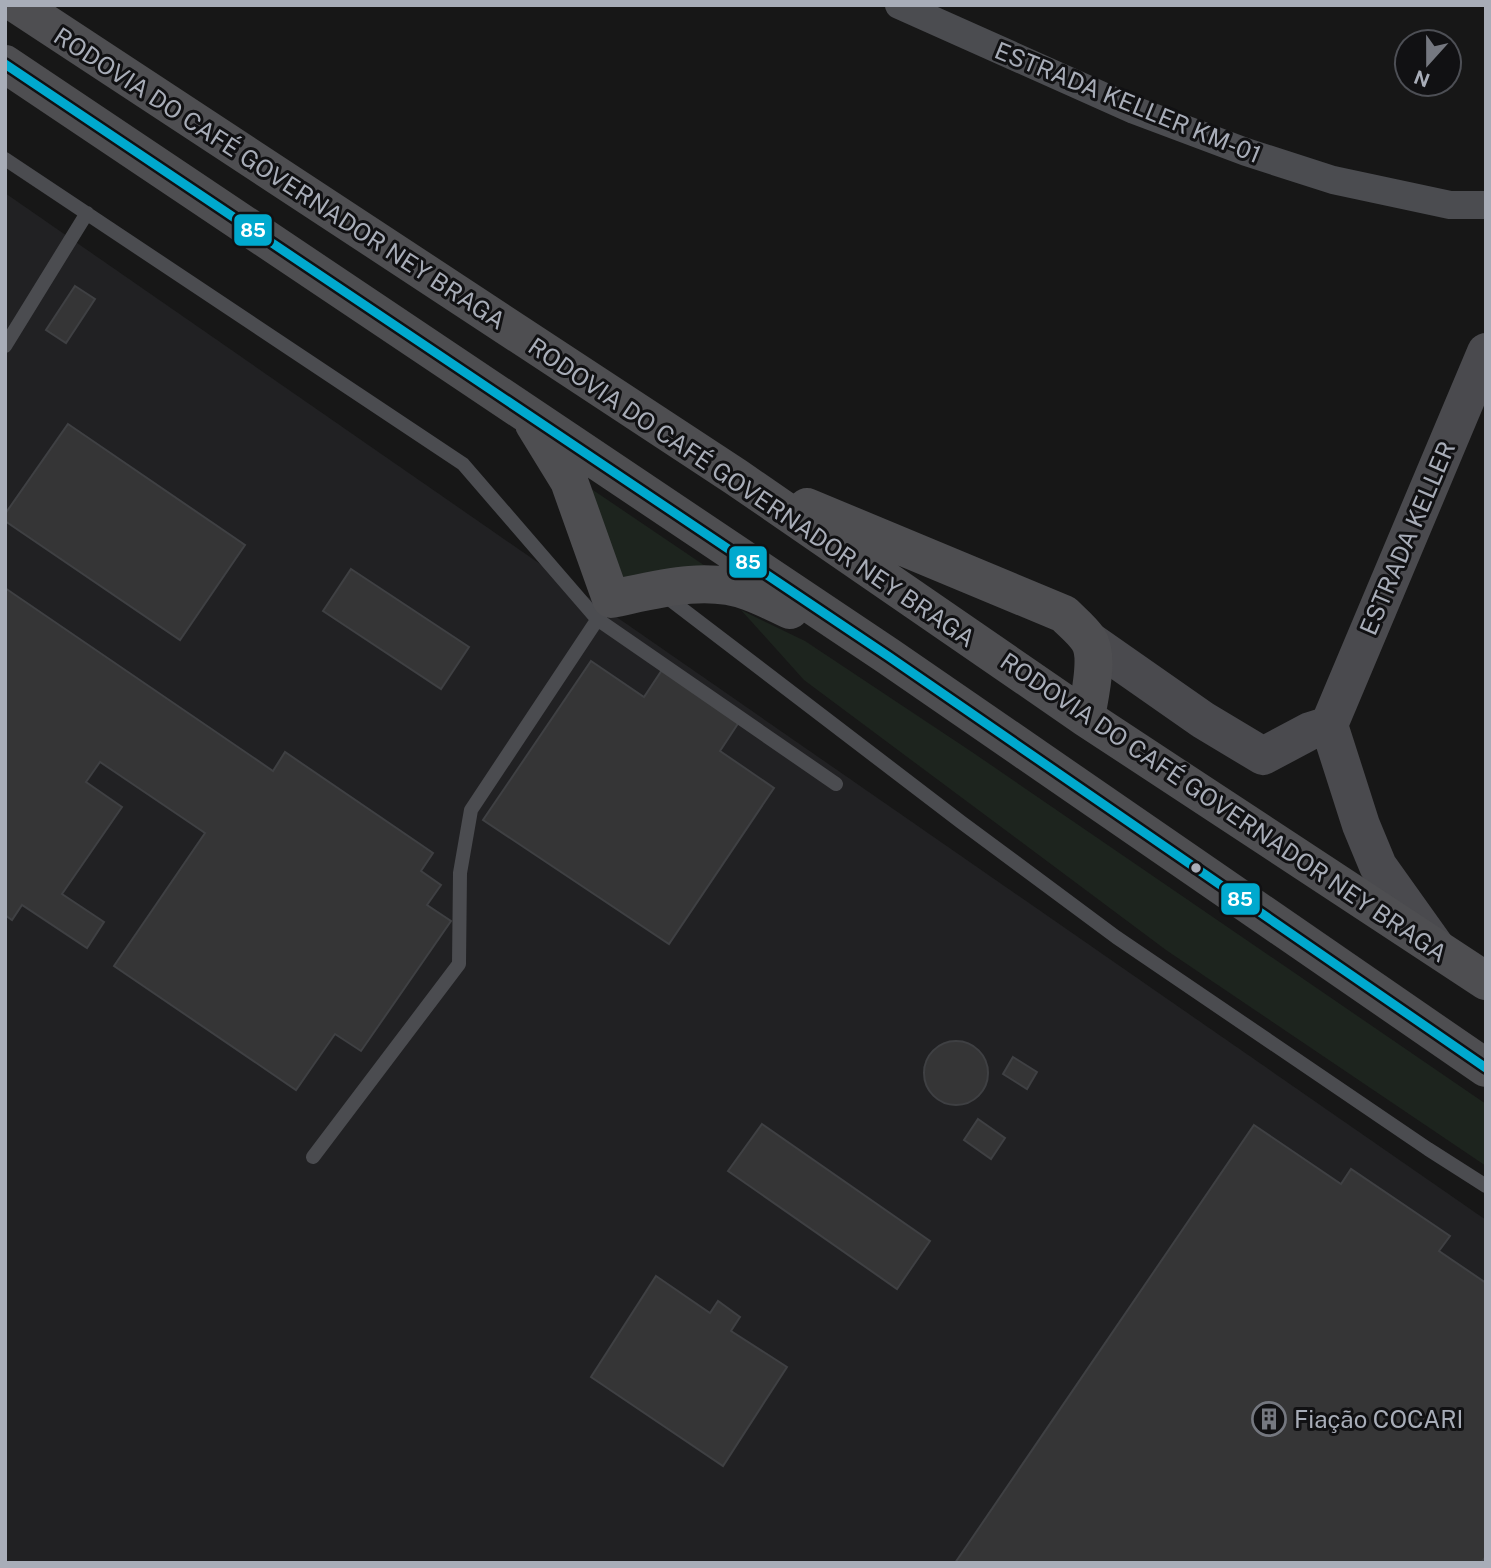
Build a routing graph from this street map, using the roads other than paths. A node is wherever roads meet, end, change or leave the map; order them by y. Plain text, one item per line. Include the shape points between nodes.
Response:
1 (18, 5) edge
2 (899, 5) edge
3 (5, 64) edge
4 (5, 159) edge
5 (1486, 205) edge
6 (87, 213) junction
7 (5, 346) edge
8 (1486, 352) edge
9 (528, 413) junction
10 (736, 477) junction
11 (657, 590) junction
12 (604, 609) junction
13 (1090, 641) junction
14 (888, 656) junction
15 (1086, 718) junction
16 (1329, 725) junction
17 (836, 784) dead end
18 (1436, 948) junction
19 (1486, 981) edge
20 (1486, 1068) edge
21 (313, 1157) dead end
22 (1486, 1186) edge

1 - 10 highway, RODOVIA DO CAFÉ GOVERNADOR NEY BRAGA
2 - 5 street, ESTRADA KELLER KM-01 via 1134,110 1246,152 1333,180 1450,205
3 - 9 highway
4 - 6 lane
6 - 7 lane
6 - 12 lane via 463,464
8 - 16 street, ESTRADA KELLER
9 - 12 highway via 569,481
9 - 14 highway
10 - 13 highway via 1065,614
10 - 15 highway, RODOVIA DO CAFÉ GOVERNADOR NEY BRAGA
11 - 12 highway
11 - 14 highway via 710,584 748,591
11 - 22 lane via 1116,937
12 - 17 lane
12 - 21 lane via 471,810 460,873 459,964
13 - 15 highway via 1092,681
13 - 16 street via 1263,757
14 - 20 highway
15 - 18 highway, RODOVIA DO CAFÉ GOVERNADOR NEY BRAGA
16 - 18 street via 1378,866
18 - 19 highway, RODOVIA DO CAFÉ GOVERNADOR NEY BRAGA

